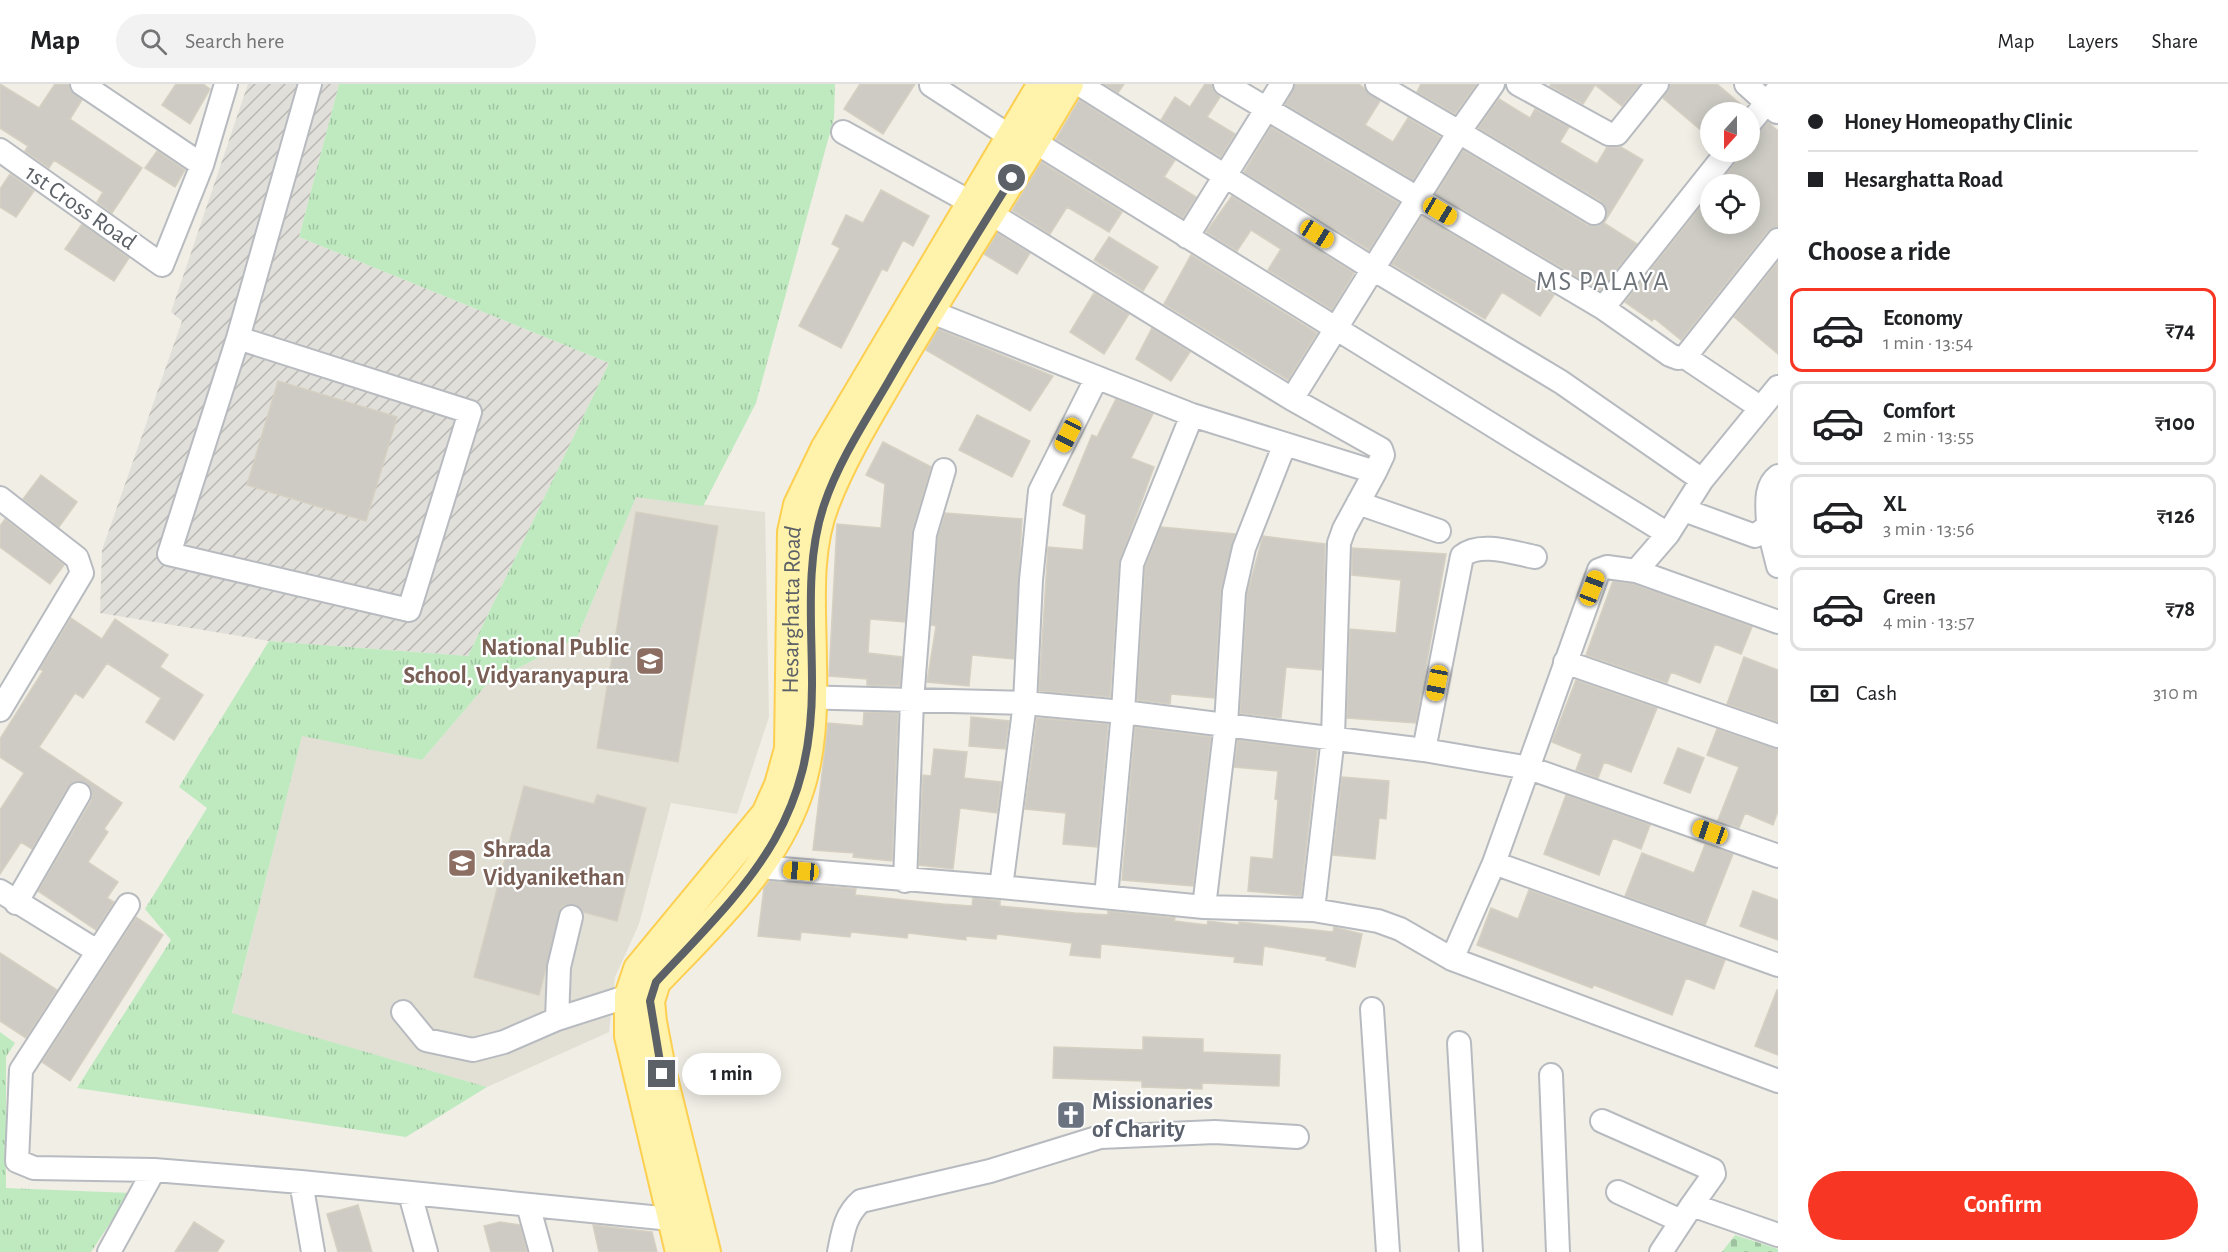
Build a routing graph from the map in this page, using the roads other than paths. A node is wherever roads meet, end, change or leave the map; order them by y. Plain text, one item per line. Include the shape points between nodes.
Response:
1 (82, 84) edge
2 (226, 84) edge
3 (310, 84) edge
4 (1042, 84) edge
5 (1070, 84) edge
6 (1079, 84) edge
7 (1225, 84) edge
8 (1282, 84) edge
9 (1377, 84) edge
10 (1493, 84) edge
11 (1518, 84) edge
12 (1657, 84) edge
13 (1746, 84) edge
14 (931, 85) edge
15 (1774, 102) edge
16 (1266, 110) junction
17 (1760, 114) edge
18 (843, 132) dead end
19 (1459, 132) junction
20 (1023, 140) junction
21 (0, 150) edge
22 (1719, 162) edge
23 (202, 165) junction
24 (1224, 176) junction
25 (1419, 199) junction
26 (980, 208) junction
27 (1594, 213) dead end
28 (1187, 237) junction
29 (1778, 240) edge
30 (1374, 269) junction
31 (1603, 308) junction
32 (929, 311) junction
33 (1336, 331) junction
34 (238, 338) junction
35 (1685, 357) junction
36 (1096, 379) junction
37 (1778, 387) edge
38 (1292, 399) junction
39 (1761, 408) junction
40 (1191, 415) junction
41 (1284, 446) junction
42 (945, 470) dead end
43 (1375, 472) junction
44 (1778, 476) edge
45 (1702, 480) junction
46 (0, 498) edge
47 (1358, 503) junction
48 (1684, 510) junction
49 (1768, 526) junction
50 (1438, 531) dead end
51 (1668, 534) junction
52 (1536, 557) dead end
53 (1778, 566) edge
54 (1636, 571) junction
55 (1778, 622) edge
56 (1565, 662) junction
57 (802, 698) junction
58 (912, 700) junction
59 (1025, 703) junction
60 (0, 710) edge
61 (1123, 712) junction
62 (1226, 724) junction
63 (1778, 736) edge
64 (1333, 737) junction
65 (1425, 750) junction
66 (1529, 768) junction
67 (79, 794) dead end
68 (1778, 856) edge
69 (1494, 863) junction
70 (759, 867) junction
71 (905, 881) junction
72 (1001, 887) junction
73 (8, 897) edge
74 (1106, 897) junction
75 (128, 905) dead end
76 (1204, 907) junction
77 (1313, 910) junction
78 (571, 917) dead end
79 (97, 951) junction
80 (1452, 959) junction
81 (1778, 965) edge
82 (628, 996) junction
83 (1372, 1009) dead end
84 (403, 1012) dead end
85 (557, 1019) junction
86 (1459, 1043) dead end
87 (1551, 1075) dead end
88 (1778, 1082) edge
89 (1602, 1121) dead end
90 (1297, 1137) dead end
91 (154, 1170) junction
92 (301, 1182) junction
93 (1618, 1192) dead end
94 (410, 1194) junction
95 (528, 1205) junction
96 (1687, 1213) junction
97 (684, 1218) junction
98 (1778, 1235) edge
99 (109, 1252) edge
100 (313, 1252) edge
101 (426, 1252) edge
102 (541, 1252) edge
103 (680, 1252) edge
104 (706, 1252) edge
105 (839, 1252) edge
106 (1388, 1252) edge
107 (1471, 1252) edge
108 (1558, 1252) edge
109 (1661, 1252) edge

1 - 23 street
2 - 23 street
3 - 34 street
4 - 20 main road, Hesarghatta Road
5 - 20 main road, Hesarghatta Road
6 - 24 street
7 - 16 street
8 - 16 street
9 - 19 street
10 - 19 street
11 - 12 street via 1601,131 1617,134
13 - 15 street
14 - 20 street
15 - 17 street
16 - 24 street
16 - 25 street
18 - 26 street
19 - 25 street
19 - 27 street
20 - 26 main road, Hesarghatta Road
20 - 28 street
21 - 23 street, 1st Cross Road via 162,265
22 - 31 street
24 - 28 street
24 - 30 street
25 - 30 street
25 - 31 street
26 - 32 main road, Hesarghatta Road
26 - 38 street
26 - 57 main road, Hesarghatta Road via 825,449 798,505 792,532
28 - 33 street
29 - 35 street
30 - 33 street
30 - 45 street via 1561,382
31 - 35 street via 1670,355
32 - 36 street
32 - 57 main road, Hesarghatta Road via 854,440 824,503 814,548
33 - 38 street
33 - 51 street
34 - 34 street via 470,412 409,610 169,554
35 - 39 street
36 - 40 street
36 - 59 street via 1040,491
37 - 39 street
38 - 43 street via 1381,450 1383,455
39 - 45 street
40 - 41 street
40 - 61 street via 1132,564
41 - 43 street
41 - 62 street via 1244,548 1234,592
42 - 58 street via 926,534
43 - 47 street
44 - 49 street via 1768,491
45 - 48 street
46 - 60 street via 77,558 82,573
47 - 50 street
47 - 64 street via 1339,543
48 - 49 street via 1755,536
48 - 51 street
49 - 53 street
51 - 54 street
52 - 65 street via 1489,549 1470,549 1462,556
54 - 55 street
54 - 56 street via 1607,567 1599,570
56 - 63 street
56 - 66 street
57 - 58 street
57 - 70 main road, Hesarghatta Road via 808,752 797,796
57 - 82 main road, Hesarghatta Road via 779,785 766,814 638,969
58 - 59 street
58 - 71 street
59 - 61 street
59 - 72 street
61 - 62 street
61 - 74 street
62 - 64 street
62 - 76 street
64 - 65 street
64 - 77 street
65 - 66 street
66 - 68 street
66 - 69 street
67 - 73 street
69 - 80 street
69 - 81 street
70 - 71 street
70 - 97 main road, Hesarghatta Road via 651,991 652,1023
71 - 72 street
72 - 74 street
73 - 79 street
74 - 76 street
75 - 79 street
76 - 77 street
77 - 80 street via 1389,924
78 - 85 street via 559,967
79 - 91 street via 21,1070 17,1161 34,1168
80 - 88 street
82 - 85 street
82 - 97 main road, Hesarghatta Road via 629,1036
83 - 106 street
84 - 85 street via 426,1040 473,1050 504,1042
86 - 107 street
87 - 108 street
89 - 96 street via 1713,1170
90 - 105 street via 1215,1132 1100,1137 990,1171 861,1201 851,1209
91 - 92 street
91 - 99 street
92 - 94 street
92 - 100 street
93 - 96 street
94 - 95 street
94 - 101 street
95 - 97 street
95 - 102 street
96 - 98 street
96 - 109 street
97 - 103 main road, Hesarghatta Road
97 - 104 main road, Hesarghatta Road

